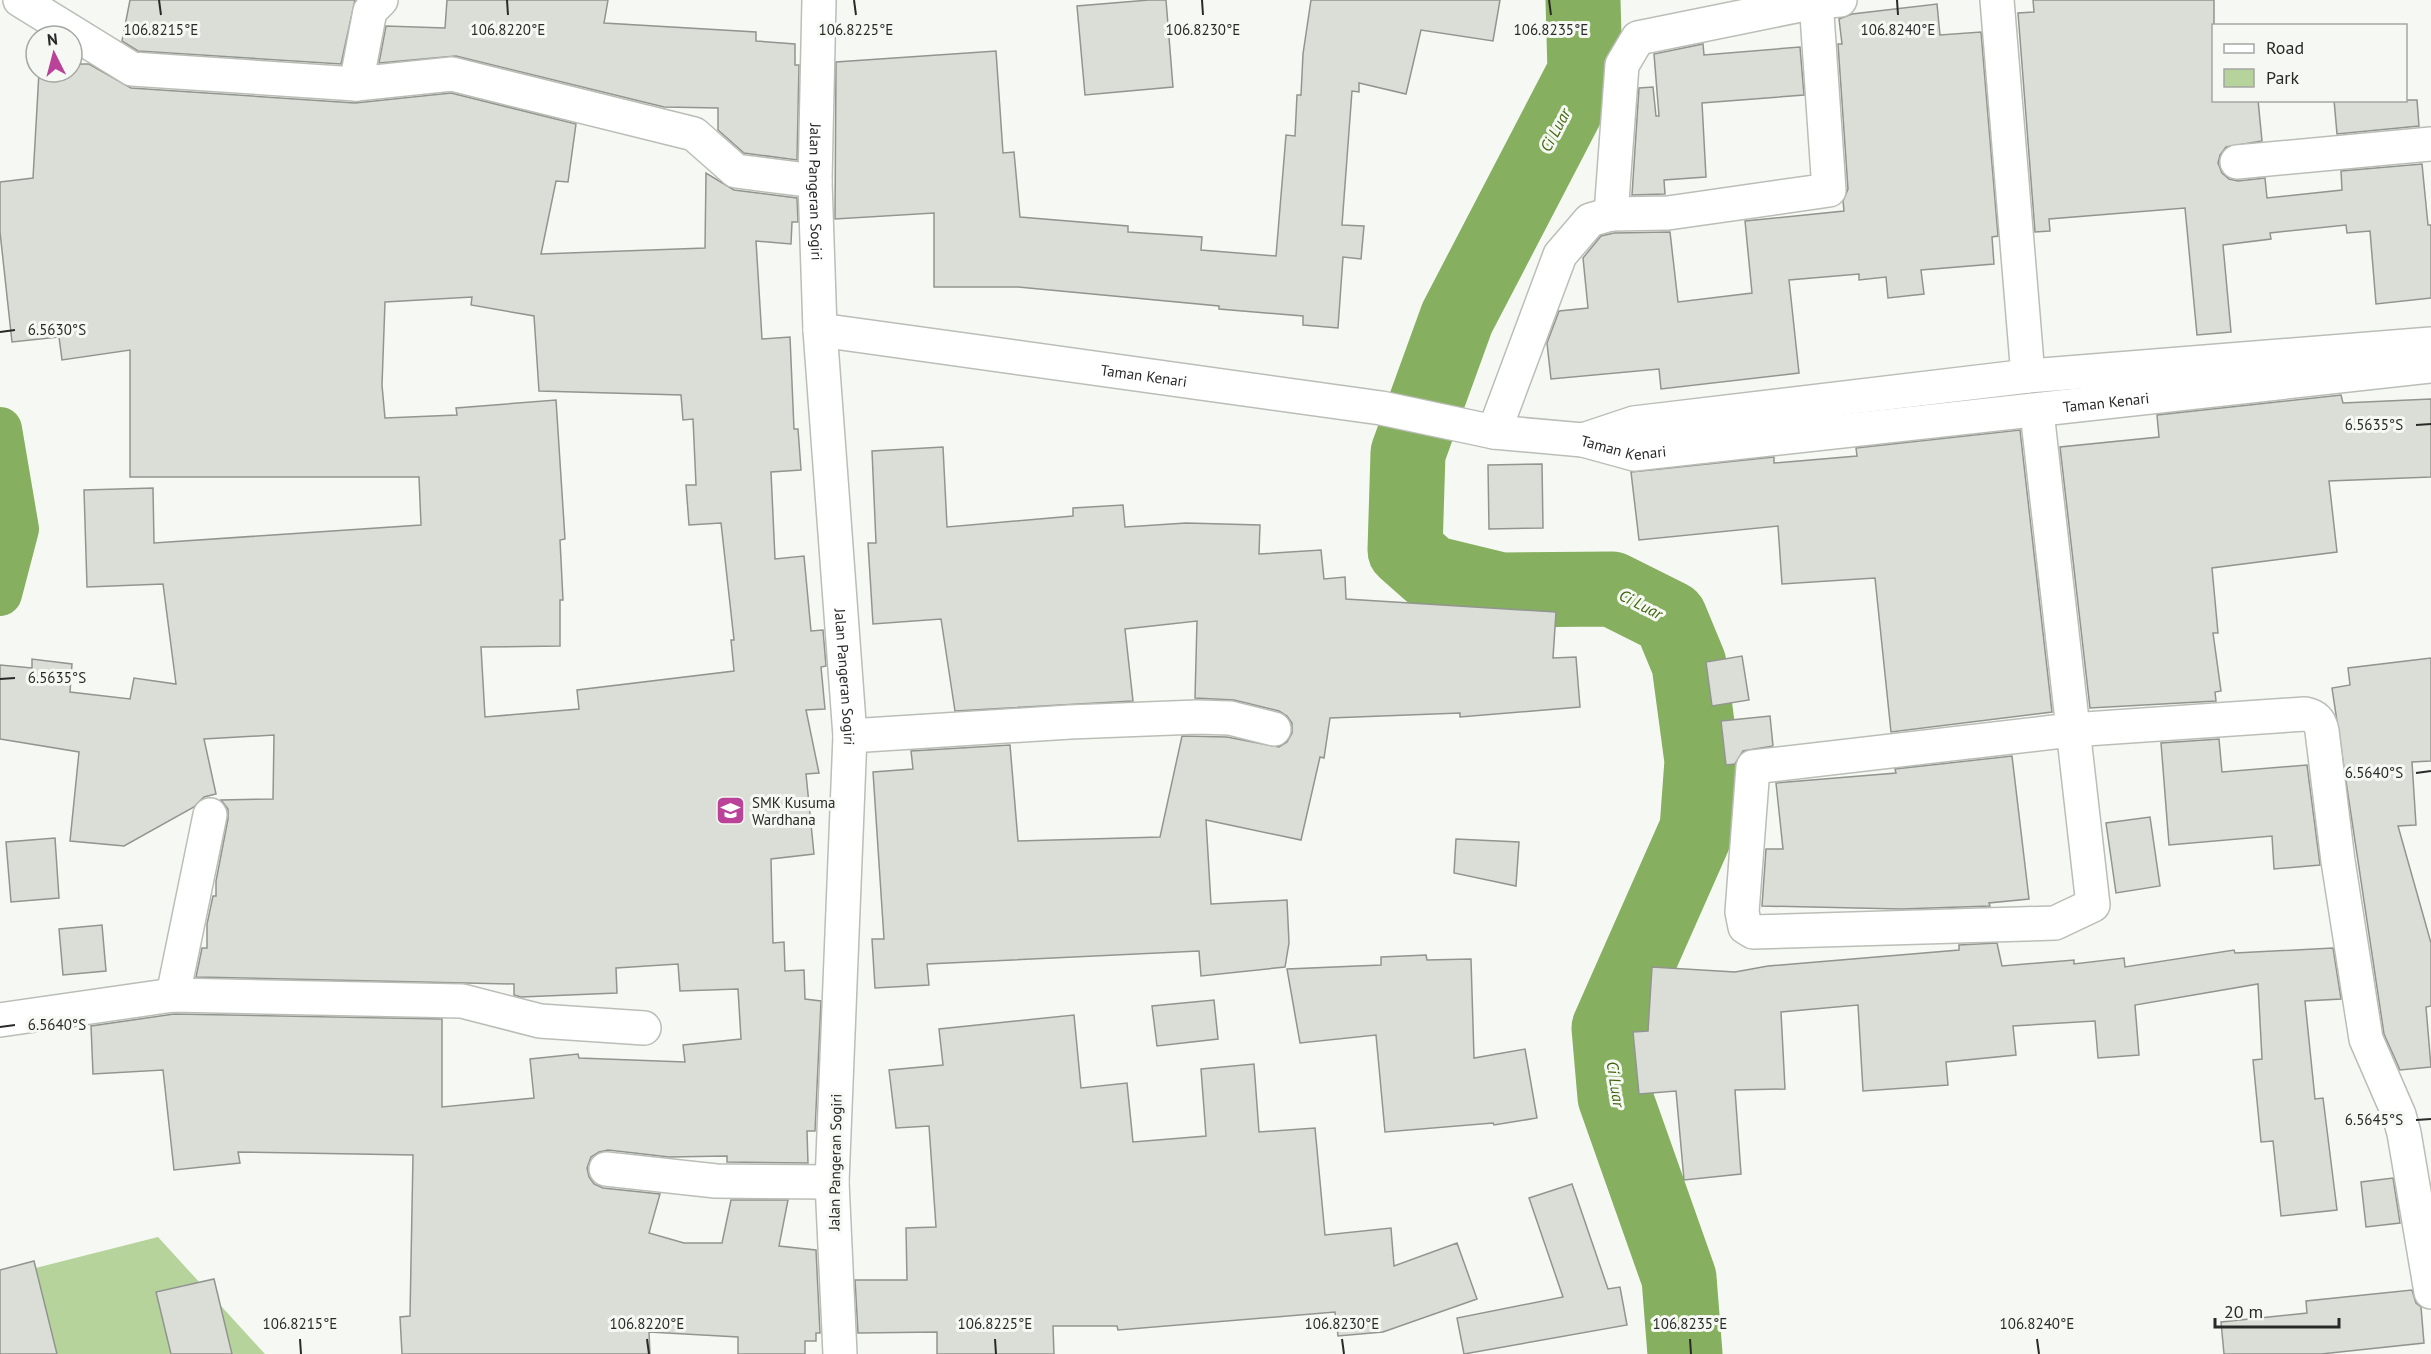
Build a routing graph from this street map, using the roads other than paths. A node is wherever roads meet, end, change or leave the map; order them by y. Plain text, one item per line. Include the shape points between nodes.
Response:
1 (20, 0) edge
2 (381, 0) edge
3 (819, 0) edge
4 (1997, 0) edge
5 (1824, 1) edge
6 (356, 84) junction
7 (2431, 144) edge
8 (2237, 162) dead end
9 (815, 181) junction
10 (1611, 214) junction
11 (820, 330) junction
12 (2431, 344) edge
13 (2431, 366) edge
14 (2028, 376) junction
15 (2037, 411) junction
16 (1494, 432) junction
17 (1583, 440) junction
18 (1274, 729) dead end
19 (2072, 730) junction
20 (850, 736) junction
21 (210, 815) dead end
22 (173, 995) junction
23 (0, 1020) edge
24 (644, 1029) dead end
25 (606, 1169) dead end
26 (832, 1182) junction
27 (2431, 1292) edge
28 (840, 1354) edge

1 - 6 street via 132,69
2 - 6 street via 370,11
3 - 9 street, Jalan Pangeran Sogiri
4 - 14 street
5 - 10 street via 1638,38 1622,65
5 - 10 street via 1829,190 1668,213
6 - 9 street via 453,74 694,134 736,171
7 - 8 street
9 - 11 street, Jalan Pangeran Sogiri
10 - 16 street via 1590,220 1560,255
11 - 16 street, Taman Kenari via 1381,408
11 - 20 street, Jalan Pangeran Sogiri
12 - 14 street
13 - 15 street, Taman Kenari
14 - 17 street via 1634,423
15 - 17 street, Taman Kenari via 1634,454
15 - 19 street
16 - 17 street, Taman Kenari
18 - 20 street via 1230,718 1197,717
19 - 19 street via 2093,905 2055,923 1753,932 1745,927 1742,912 1753,767
19 - 27 street via 2305,714 2320,722 2366,1039 2401,1124
20 - 26 street, Jalan Pangeran Sogiri
21 - 22 street
22 - 23 street
22 - 24 street via 462,1001 540,1021
25 - 26 street via 716,1181
26 - 28 street, Jalan Pangeran Sogiri

